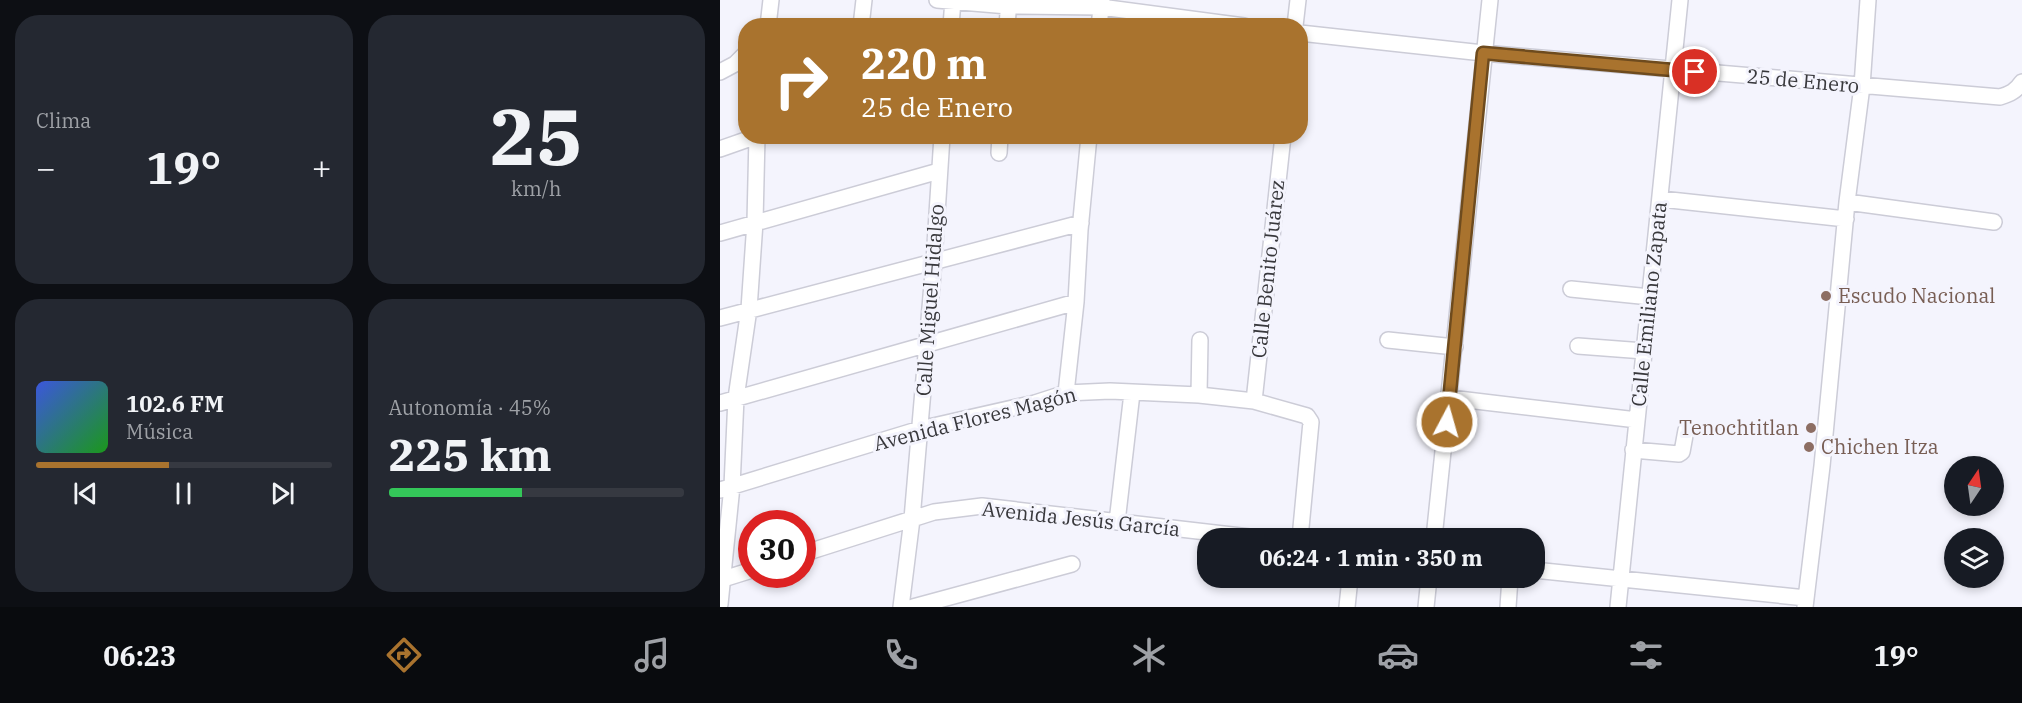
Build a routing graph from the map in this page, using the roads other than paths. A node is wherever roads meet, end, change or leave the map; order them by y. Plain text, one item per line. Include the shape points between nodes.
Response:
1 (771, 0) edge
2 (864, 0) edge
3 (937, 0) edge
4 (1298, 0) edge
5 (1490, 0) edge
6 (1680, 0) edge
7 (1868, 0) edge
8 (953, 1) edge
9 (1009, 3) edge
10 (1101, 4) edge
11 (769, 18) edge
12 (862, 18) edge
13 (952, 18) edge
14 (1008, 18) edge
15 (1192, 18) edge
16 (1296, 18) edge
17 (1308, 34) edge
18 (1483, 53) junction
19 (738, 61) edge
20 (1672, 70) junction
21 (720, 72) edge
22 (1862, 86) junction
23 (2020, 86) edge
24 (738, 143) edge
25 (757, 144) edge
26 (941, 144) edge
27 (1000, 144) edge
28 (1088, 144) edge
29 (1282, 144) edge
30 (720, 149) edge
31 (999, 153) dead end
32 (939, 171) junction
33 (1661, 199) junction
34 (1847, 202) junction
35 (1846, 219) junction
36 (755, 222) junction
37 (1994, 222) dead end
38 (1081, 223) junction
39 (720, 233) edge
40 (934, 261) junction
41 (1571, 289) dead end
42 (1650, 297) junction
43 (1076, 302) junction
44 (749, 309) junction
45 (720, 318) edge
46 (1200, 340) dead end
47 (1388, 340) dead end
48 (927, 344) junction
49 (1578, 346) dead end
50 (1455, 347) junction
51 (1644, 351) junction
52 (1066, 393) junction
53 (1132, 393) junction
54 (1198, 394) junction
55 (736, 398) junction
56 (1450, 398) junction
57 (1254, 401) junction
58 (720, 403) edge
59 (1636, 420) junction
60 (920, 429) junction
61 (1686, 430) dead end
62 (1633, 450) junction
63 (726, 488) edge
64 (912, 519) junction
65 (1117, 522) junction
66 (1301, 528) edge
67 (1435, 528) edge
68 (1197, 531) edge
69 (816, 550) edge
70 (1072, 564) dead end
71 (1545, 571) edge
72 (738, 575) edge
73 (1620, 579) junction
74 (721, 580) edge
75 (1349, 588) edge
76 (1429, 588) edge
77 (1509, 588) edge
78 (1806, 603) edge
79 (720, 604) edge
80 (901, 607) edge
81 (913, 607) edge
82 (1347, 607) edge
83 (1426, 607) edge
84 (1508, 607) edge
85 (1618, 607) edge

1 - 11 street
2 - 12 street
3 - 8 street
4 - 16 street
5 - 18 street
6 - 20 street, Calle Emiliano Zapata
7 - 22 street
8 - 9 street
8 - 13 street
9 - 10 street
9 - 14 street
10 - 15 street
17 - 18 street, 25 de Enero
18 - 20 street, 25 de Enero
18 - 50 street
19 - 21 street
20 - 22 street, 25 de Enero
20 - 33 street, Calle Emiliano Zapata
22 - 23 street, 25 de Enero via 2000,97
22 - 34 street
24 - 30 street
25 - 36 street
26 - 32 street, Calle Miguel Hidalgo
27 - 31 street
28 - 38 street
29 - 57 street, Calle Benito Juárez
32 - 36 street
32 - 40 street, Calle Miguel Hidalgo
33 - 35 street
33 - 42 street, Calle Emiliano Zapata
34 - 35 street
34 - 37 street
35 - 78 street
36 - 39 street
36 - 44 street
38 - 40 street
38 - 43 street
40 - 44 street
40 - 48 street, Calle Miguel Hidalgo
41 - 42 street
42 - 51 street, Calle Emiliano Zapata
43 - 48 street
43 - 52 street
44 - 45 street
44 - 55 street
46 - 54 street
47 - 50 street
48 - 55 street
48 - 60 street, Calle Miguel Hidalgo
49 - 51 street
50 - 56 street
51 - 59 street, Calle Emiliano Zapata
52 - 53 street, Avenida Flores Magón
52 - 60 street, Avenida Flores Magón
53 - 54 street, Avenida Flores Magón
53 - 65 street
54 - 57 street, Avenida Flores Magón
55 - 58 street
55 - 63 street
56 - 59 street
56 - 67 street
57 - 66 street, Avenida Flores Magón via 1307,416 1311,422
59 - 62 street, Calle Emiliano Zapata
60 - 63 street, Avenida Flores Magón
60 - 64 street, Calle Miguel Hidalgo
61 - 62 street via 1679,454
62 - 73 street, Calle Emiliano Zapata
63 - 74 street
64 - 65 street, Avenida Jesús García via 982,506
64 - 69 street, Avenida Jesús García
64 - 80 street, Calle Miguel Hidalgo
65 - 68 street, Avenida Jesús García
70 - 81 street
71 - 73 street
72 - 74 street
73 - 78 street
73 - 85 street, Calle Emiliano Zapata
74 - 79 street
75 - 82 street
76 - 83 street
77 - 84 street

